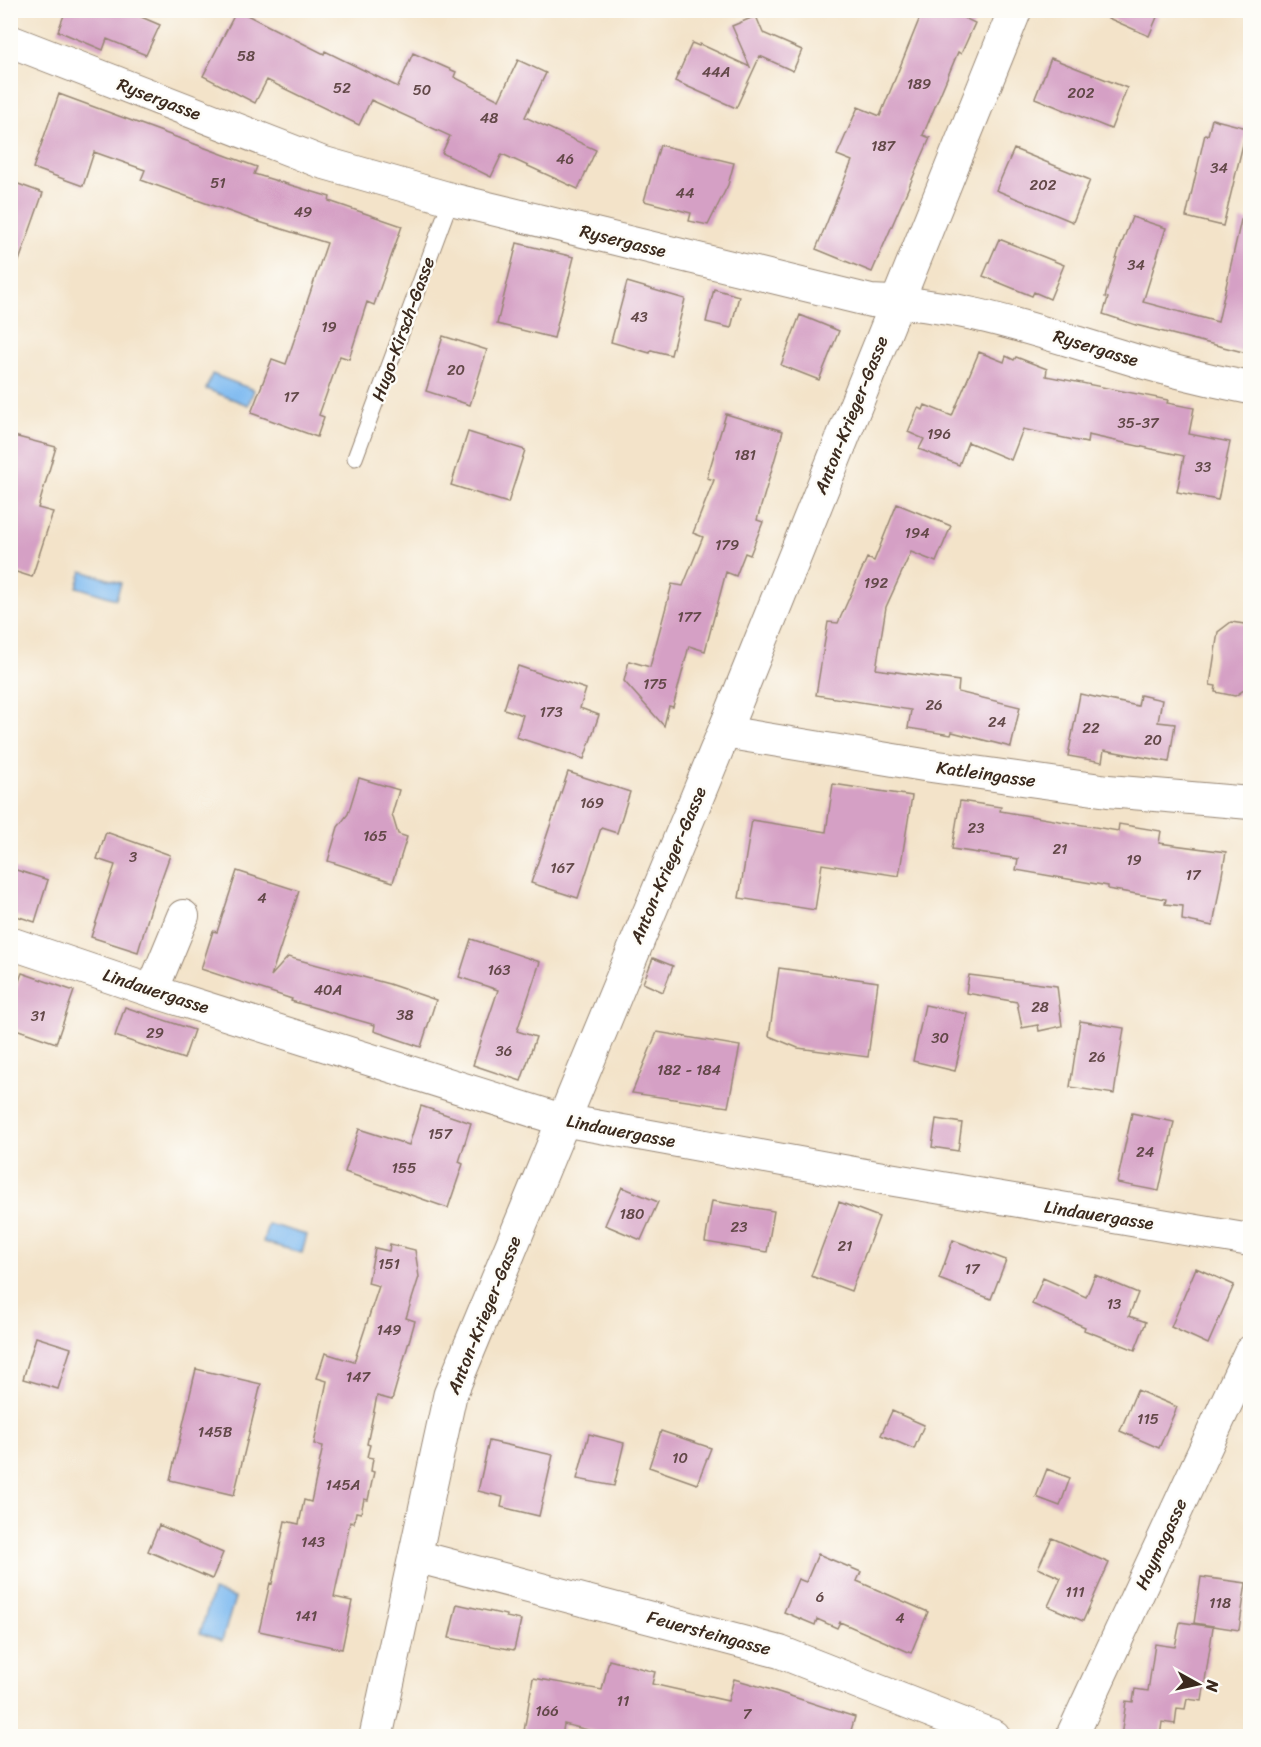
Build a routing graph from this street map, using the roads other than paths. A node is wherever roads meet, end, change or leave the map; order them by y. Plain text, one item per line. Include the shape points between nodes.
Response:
1 (1015, 10) edge
2 (10, 41) edge
3 (451, 199) junction
4 (897, 302) junction
5 (1251, 388) edge
6 (355, 458) dead end
7 (724, 732) junction
8 (1251, 802) edge
9 (183, 916) dead end
10 (10, 942) edge
11 (152, 990) junction
12 (562, 1120) junction
13 (1251, 1240) edge
14 (1251, 1352) edge
15 (415, 1556) junction
16 (376, 1737) edge
17 (994, 1737) edge
18 (1072, 1737) edge

1 - 4 street, Anton-Krieger-Gasse
2 - 3 street, Rysergasse via 321,162
3 - 4 street, Rysergasse via 872,301
3 - 6 lane, Hugo-Kirsch-Gasse
4 - 5 street, Rysergasse via 1017,323 1151,364
4 - 7 street, Anton-Krieger-Gasse
7 - 8 street, Katleingasse via 1097,789
7 - 12 street, Anton-Krieger-Gasse
9 - 11 street
10 - 11 street, Lindauergasse
11 - 12 street, Lindauergasse
12 - 13 street, Lindauergasse
12 - 15 street, Anton-Krieger-Gasse via 450,1395
14 - 18 street, Haymogasse
15 - 16 street, Anton-Krieger-Gasse
15 - 17 street, Feuersteingasse via 780,1652

